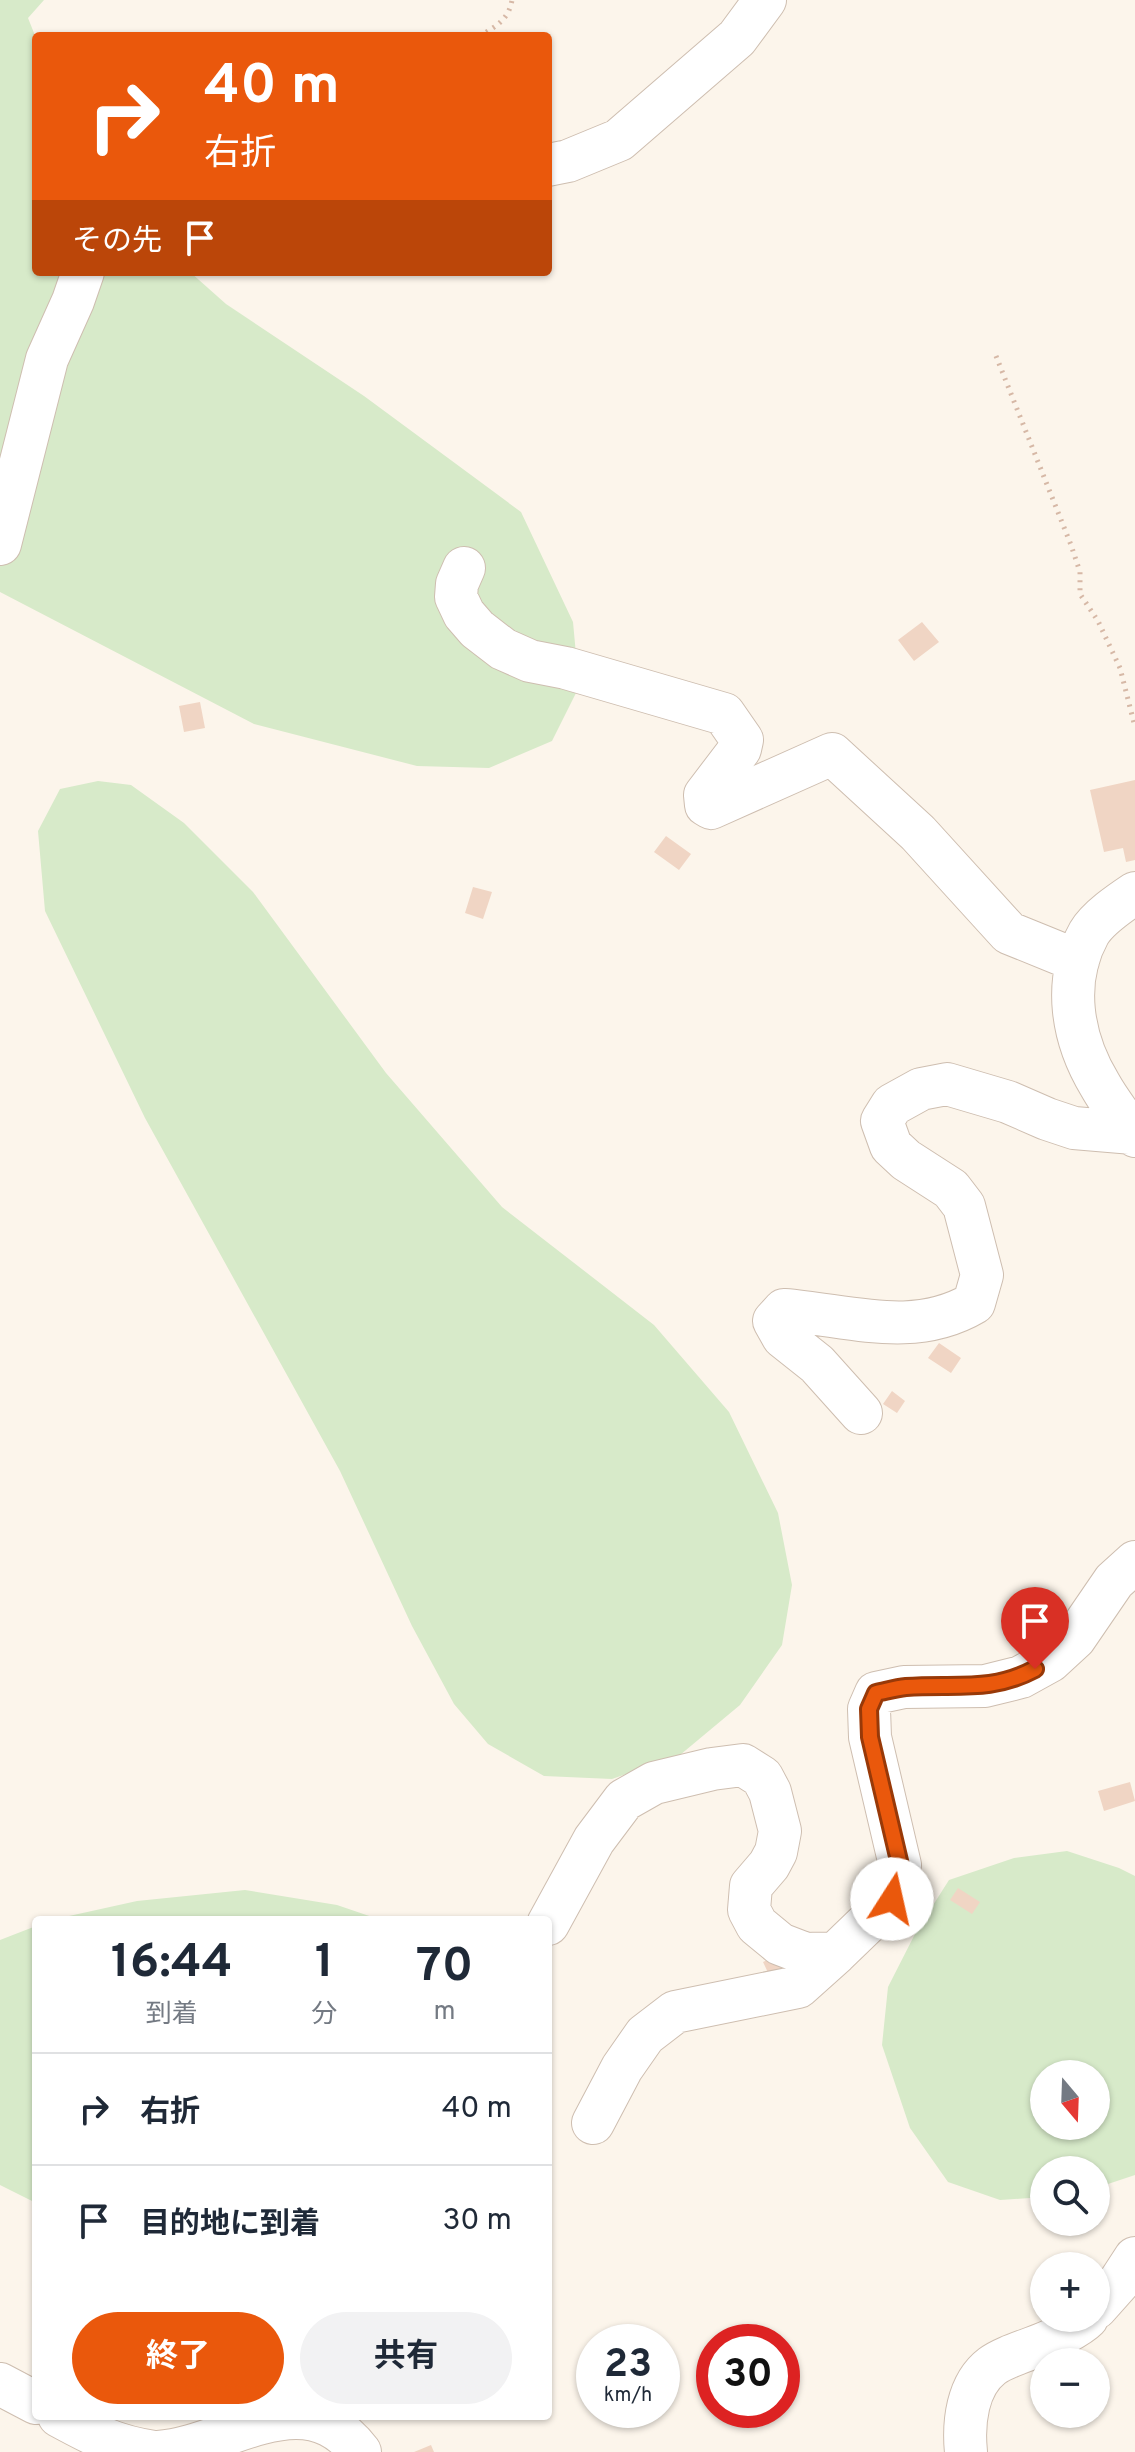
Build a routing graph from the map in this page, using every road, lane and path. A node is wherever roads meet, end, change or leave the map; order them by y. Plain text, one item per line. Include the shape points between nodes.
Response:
1 (512, 0) edge
2 (765, 0) edge
3 (486, 32) edge
4 (552, 164) edge
5 (82, 276) edge
6 (996, 356) dead end
7 (0, 544) edge
8 (464, 568) dead end
9 (1135, 727) edge
10 (1135, 893) edge
11 (1078, 961) junction
12 (1134, 1134) edge
13 (861, 1413) dead end
14 (1135, 1562) edge
15 (552, 1917) edge
16 (836, 1953) junction
17 (593, 2123) dead end
18 (1135, 2258) edge
19 (1110, 2292) edge
20 (1065, 2332) edge
21 (0, 2384) edge
22 (32, 2401) edge
23 (66, 2420) edge
24 (264, 2420) edge
25 (316, 2420) edge
26 (156, 2452) edge
27 (360, 2452) edge
28 (966, 2452) edge

1 - 3 path via 501,23
2 - 4 street via 737,38 619,140
5 - 7 street via 47,359
6 - 9 path via 1071,545 1080,594 1120,668
8 - 11 street via 456,597 464,614 503,649 724,714 742,740 705,795 706,805 711,808 832,754 918,833 1009,933
10 - 11 street via 1090,931
11 - 12 street via 1072,1004 1082,1046 1099,1084
12 - 13 street via 1074,1128 947,1084 921,1089 892,1105 882,1121 891,1146 951,1189 964,1206 982,1275 974,1303 943,1318 868,1322 784,1310 774,1321 783,1337 817,1364
14 - 16 street via 1114,1581 1075,1638 1050,1661 1021,1677 985,1686 904,1687 876,1693 869,1709 870,1737 900,1865 892,1899
15 - 16 street via 594,1840 624,1800 654,1783 743,1765 762,1777 780,1831 776,1852 751,1886 749,1910 757,1925 780,1944 806,1954
16 - 17 street via 798,1987 675,2012 645,2035
18 - 19 street
20 - 28 street via 993,2365 977,2383 968,2407
21 - 22 street
23 - 26 street via 107,2442
24 - 26 street via 181,2450
25 - 27 street via 347,2434

